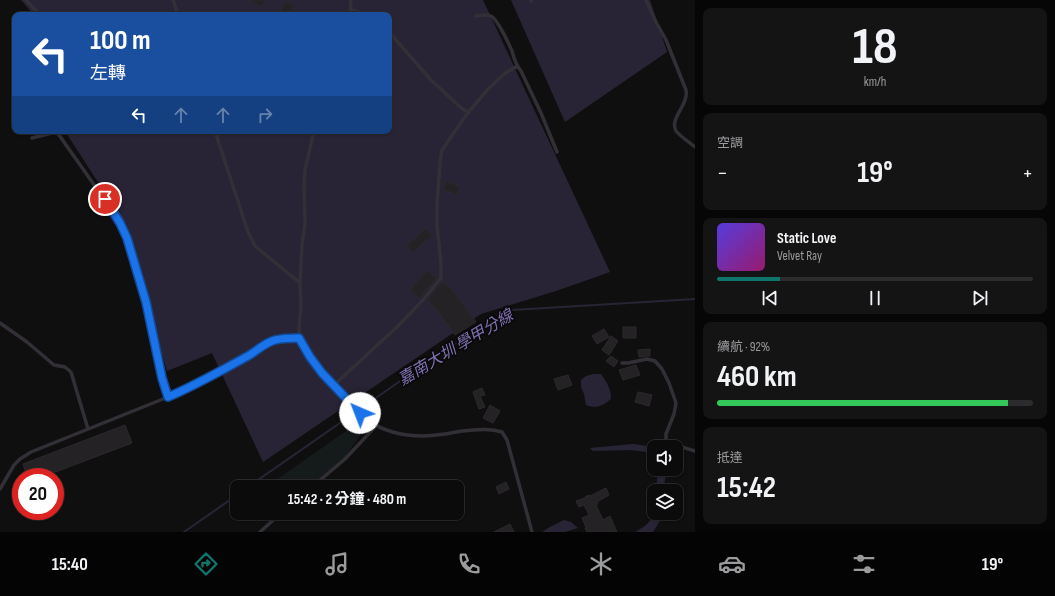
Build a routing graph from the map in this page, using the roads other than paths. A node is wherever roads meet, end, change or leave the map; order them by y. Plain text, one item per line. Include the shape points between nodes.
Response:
1 (26, 0) edge
2 (173, 0) edge
3 (351, 0) edge
4 (646, 0) edge
5 (351, 10) joint
6 (37, 12) edge
7 (177, 12) edge
8 (358, 12) edge
9 (476, 16) dead end
10 (392, 35) edge
11 (517, 66) junction
12 (469, 113) junction
13 (48, 134) edge
14 (59, 134) edge
15 (219, 134) edge
16 (313, 134) edge
17 (217, 136) joint
18 (32, 138) dead end
19 (695, 148) edge
20 (557, 152) dead end
21 (300, 283) junction
22 (0, 323) edge
23 (299, 338) junction
24 (622, 363) dead end
25 (334, 385) junction
26 (168, 397) junction
27 (376, 426) junction
28 (88, 429) junction
29 (695, 451) edge
30 (320, 480) edge
31 (0, 489) edge
32 (273, 520) edge
33 (260, 532) edge
34 (532, 532) edge

1 - 6 lane
2 - 7 lane
3 - 5 lane
4 - 19 lane via 666,40 686,90 675,128
5 - 8 lane
9 - 11 lane via 486,14 497,22
10 - 12 lane via 430,79
11 - 12 lane via 488,89
11 - 20 lane
12 - 25 lane via 442,150 437,226 441,278 398,326
13 - 18 lane
14 - 26 lane via 105,199 127,238 146,302
15 - 17 lane
16 - 21 lane via 305,170 305,224
17 - 21 lane via 248,232 255,246
21 - 23 lane
22 - 28 lane via 54,366 65,367 71,372
23 - 25 lane via 310,357
23 - 26 lane via 274,340
24 - 29 lane via 647,359 655,361 670,383 676,403 666,441
25 - 27 lane
26 - 28 lane
27 - 30 lane via 345,459
27 - 34 lane via 397,433 423,436 482,429 502,432 507,440
28 - 31 lane via 20,459
32 - 33 lane

